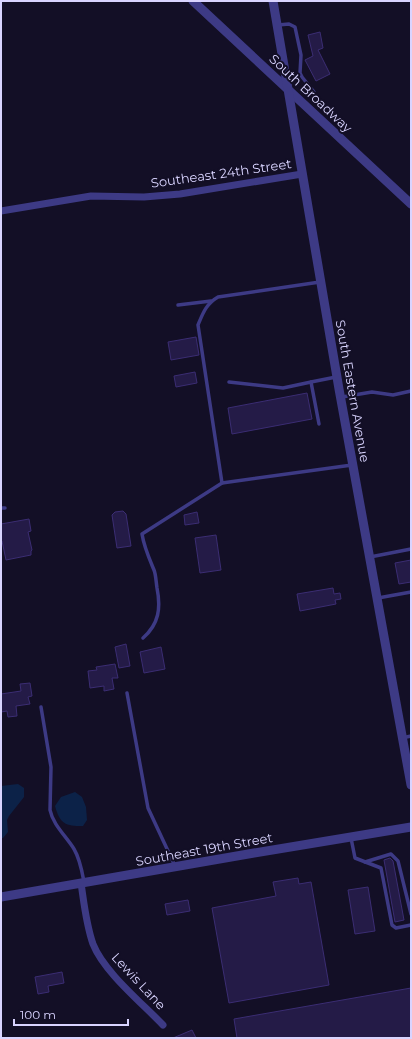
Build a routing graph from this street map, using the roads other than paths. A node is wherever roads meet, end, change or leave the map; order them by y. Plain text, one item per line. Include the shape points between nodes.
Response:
1 (193, 1) edge
2 (273, 1) edge
3 (277, 25) junction
4 (288, 90) junction
5 (314, 92) dead end
6 (302, 174) junction
7 (411, 204) edge
8 (1, 211) edge
9 (321, 282) junction
10 (211, 301) junction
11 (178, 305) dead end
12 (338, 377) junction
13 (229, 382) dead end
14 (311, 382) junction
15 (411, 391) edge
16 (341, 398) junction
17 (319, 424) dead end
18 (353, 465) junction
19 (222, 483) junction
20 (411, 549) edge
21 (369, 557) junction
22 (411, 592) edge
23 (377, 598) junction
24 (142, 638) dead end
25 (127, 693) dead end
26 (42, 707) dead end
27 (407, 737) edge
28 (411, 785) edge
29 (411, 827) edge
30 (351, 837) junction
31 (365, 862) junction
32 (175, 867) junction
33 (83, 883) junction
34 (1, 897) edge
35 (411, 914) edge
36 (411, 925) edge
37 (163, 1025) dead end

1 - 4 street, South Broadway
2 - 3 street, South Eastern Avenue
3 - 4 street, South Eastern Avenue
3 - 5 lane via 289,24 295,27 302,55 300,74
4 - 6 street, South Eastern Avenue
4 - 7 street, South Broadway
6 - 8 street, Southeast 24th Street via 180,194 144,197 91,196
6 - 9 street, South Eastern Avenue
9 - 10 lane via 218,297
9 - 12 street, South Eastern Avenue
10 - 11 lane
10 - 19 lane via 198,326
12 - 14 lane
12 - 16 street, South Eastern Avenue
13 - 14 lane via 283,388
14 - 17 lane
15 - 16 lane via 393,395 372,392
16 - 18 street, South Eastern Avenue
18 - 19 lane
18 - 21 street, South Eastern Avenue
19 - 24 lane via 142,534 154,571 159,600 159,614 151,631
20 - 21 lane
21 - 23 street, South Eastern Avenue
22 - 23 lane
23 - 27 street, South Eastern Avenue
25 - 32 lane via 148,808
26 - 33 lane via 51,767 50,810 56,825 75,851
27 - 28 street, South Eastern Avenue
29 - 30 street, Southeast 19th Street
30 - 31 lane via 355,858
30 - 32 street, Southeast 19th Street
31 - 35 lane via 391,854 395,857
31 - 36 lane via 381,868 392,925 396,928
32 - 33 street, Southeast 19th Street
33 - 34 street, Southeast 19th Street
33 - 37 street, Lewis Lane via 87,922 101,960

